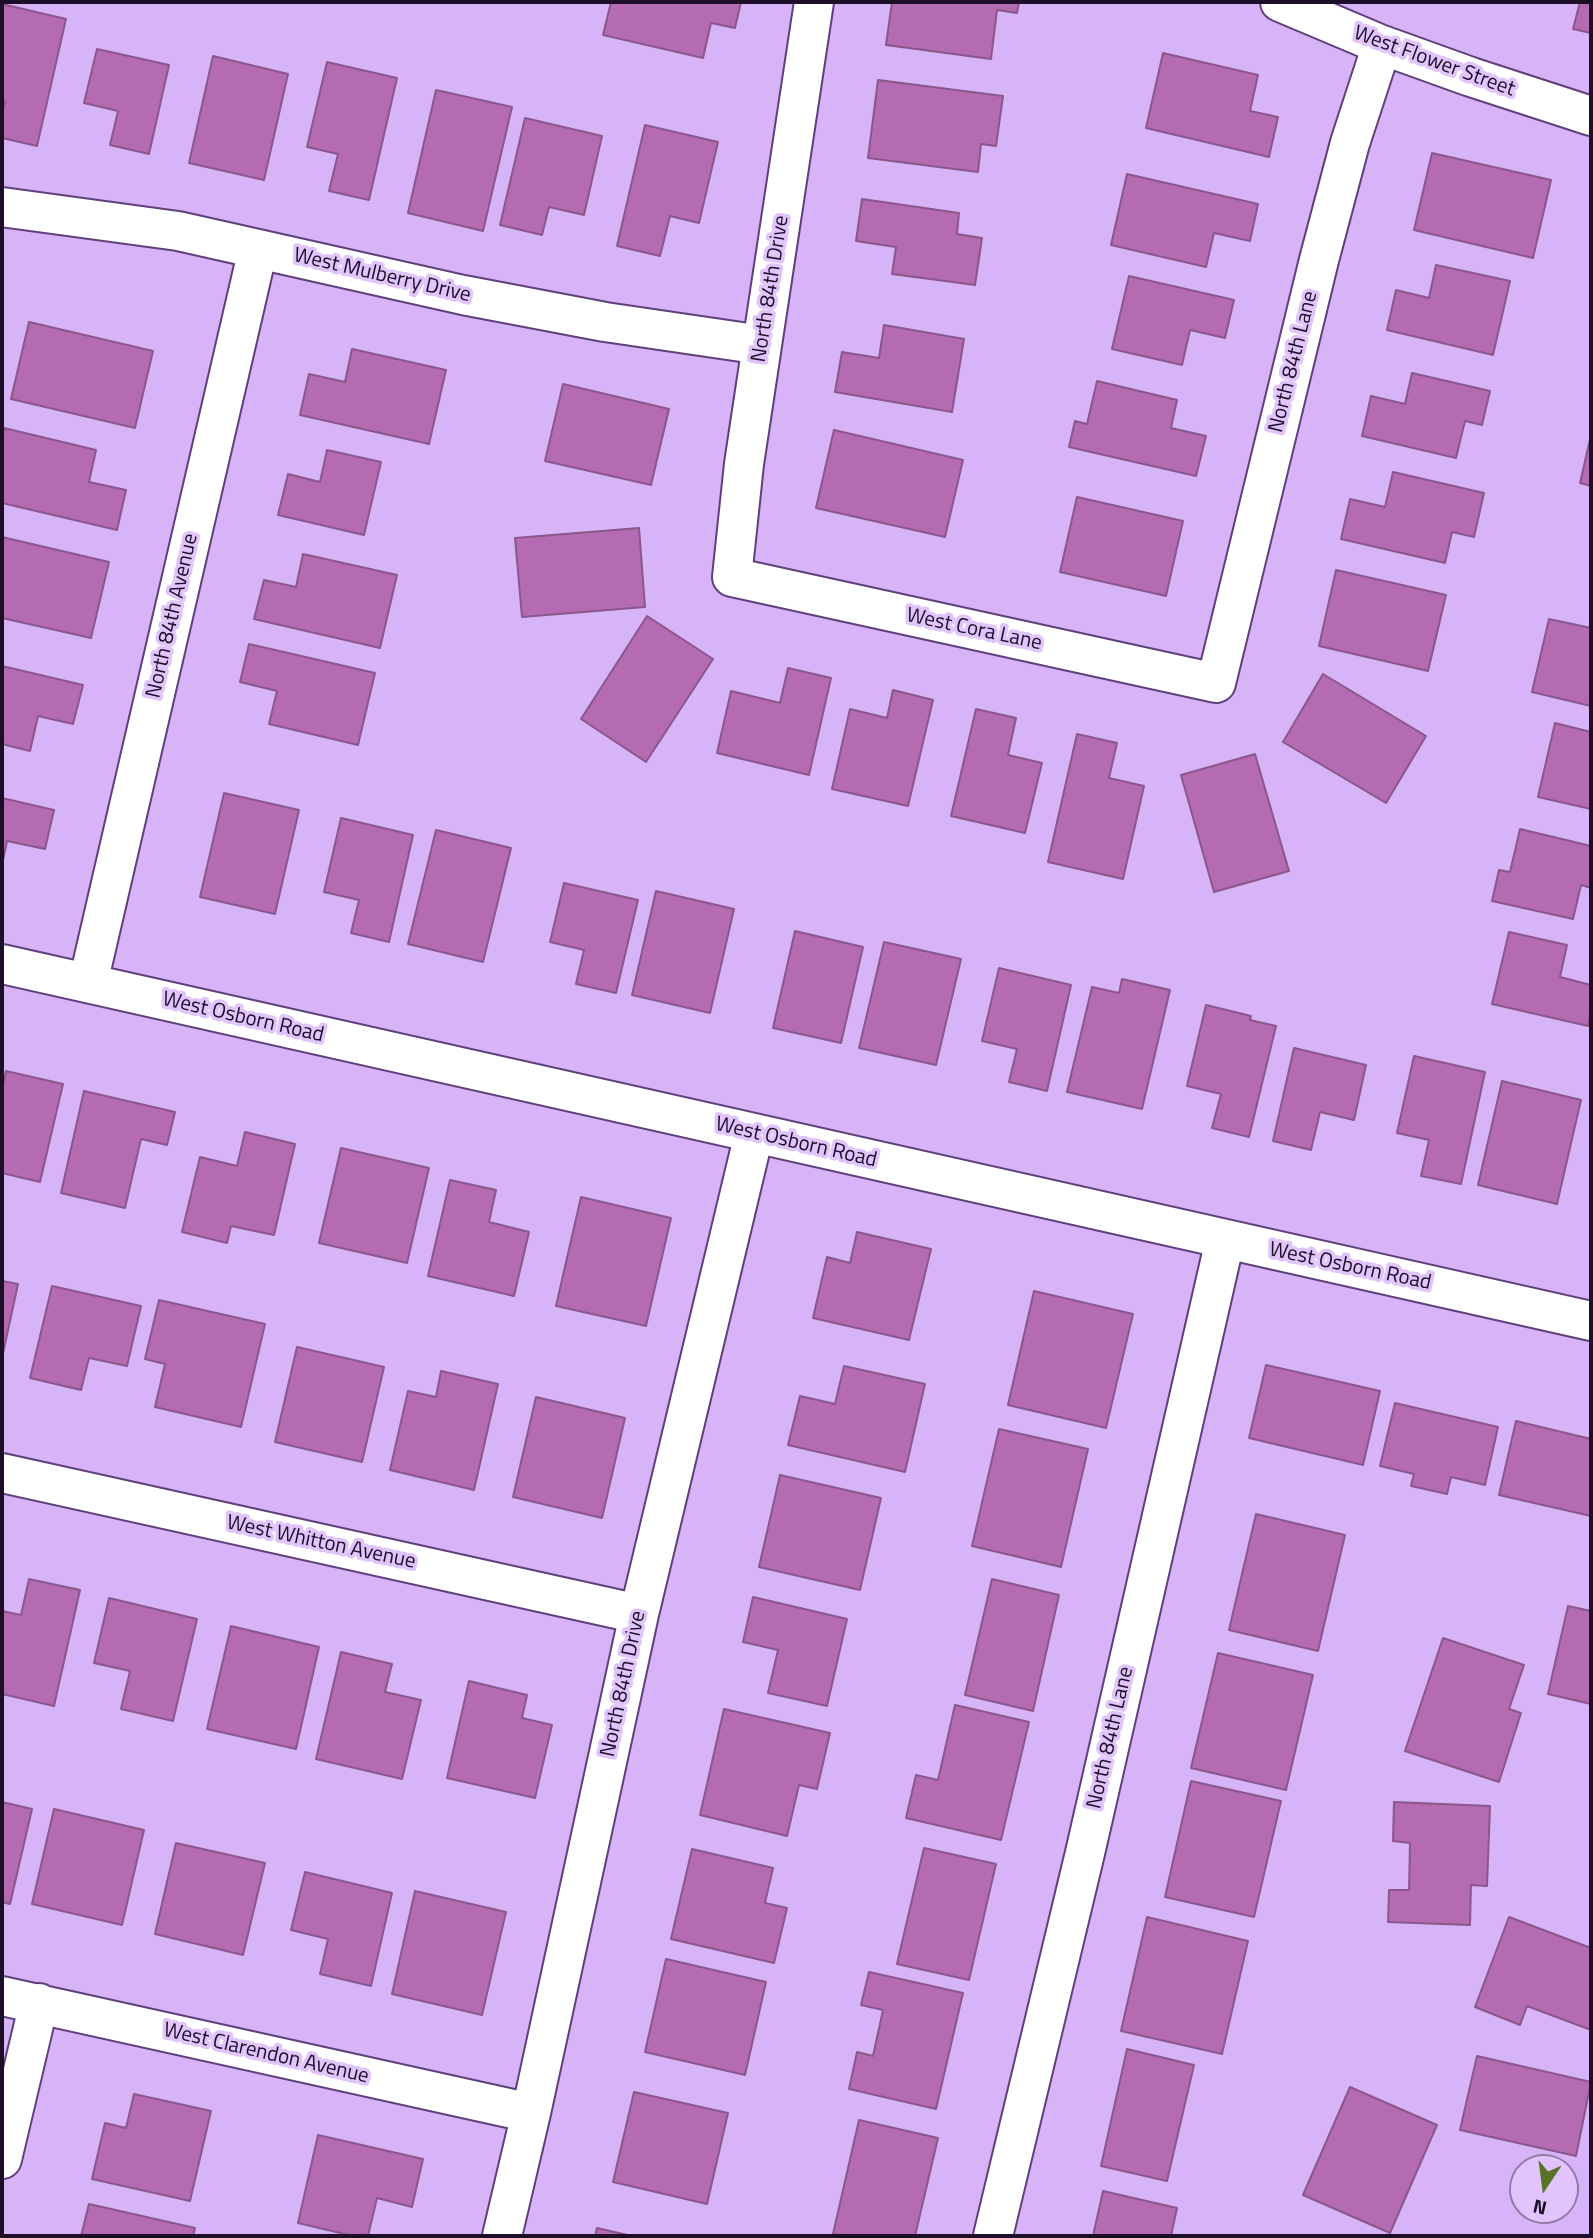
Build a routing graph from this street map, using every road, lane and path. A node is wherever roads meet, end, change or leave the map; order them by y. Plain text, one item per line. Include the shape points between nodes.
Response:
1 (814, 2) edge
2 (1280, 2) edge
3 (1382, 45) junction
4 (1591, 116) edge
5 (2, 207) edge
6 (258, 249) junction
7 (762, 345) junction
8 (732, 577) joint
9 (1216, 683) joint
10 (2, 964) edge
11 (88, 983) junction
12 (754, 1134) junction
13 (1224, 1240) junction
14 (1591, 1321) edge
15 (2, 1473) edge
16 (639, 1614) junction
17 (2, 1996) edge
18 (39, 2003) junction
19 (531, 2113) junction
20 (2, 2159) edge
21 (502, 2236) edge
22 (993, 2236) edge

1 - 7 street, North 84th Drive
2 - 3 street, West Flower Street
3 - 4 street, West Flower Street
3 - 9 street, North 84th Lane via 1319,260
5 - 6 street, West Mulberry Drive via 178,231
6 - 7 street, West Mulberry Drive via 463,295
6 - 11 street, North 84th Avenue
7 - 8 street, North 84th Drive
8 - 9 street, West Cora Lane
10 - 11 street, West Osborn Road
11 - 12 street, West Osborn Road
12 - 13 street, West Osborn Road
12 - 16 street, North 84th Drive
13 - 14 street, West Osborn Road
13 - 22 street, North 84th Lane
15 - 16 street, West Whitton Avenue
16 - 19 street, North 84th Drive
17 - 18 street, West Clarendon Avenue
18 - 19 street, West Clarendon Avenue
18 - 20 street
19 - 21 street, North 84th Drive

